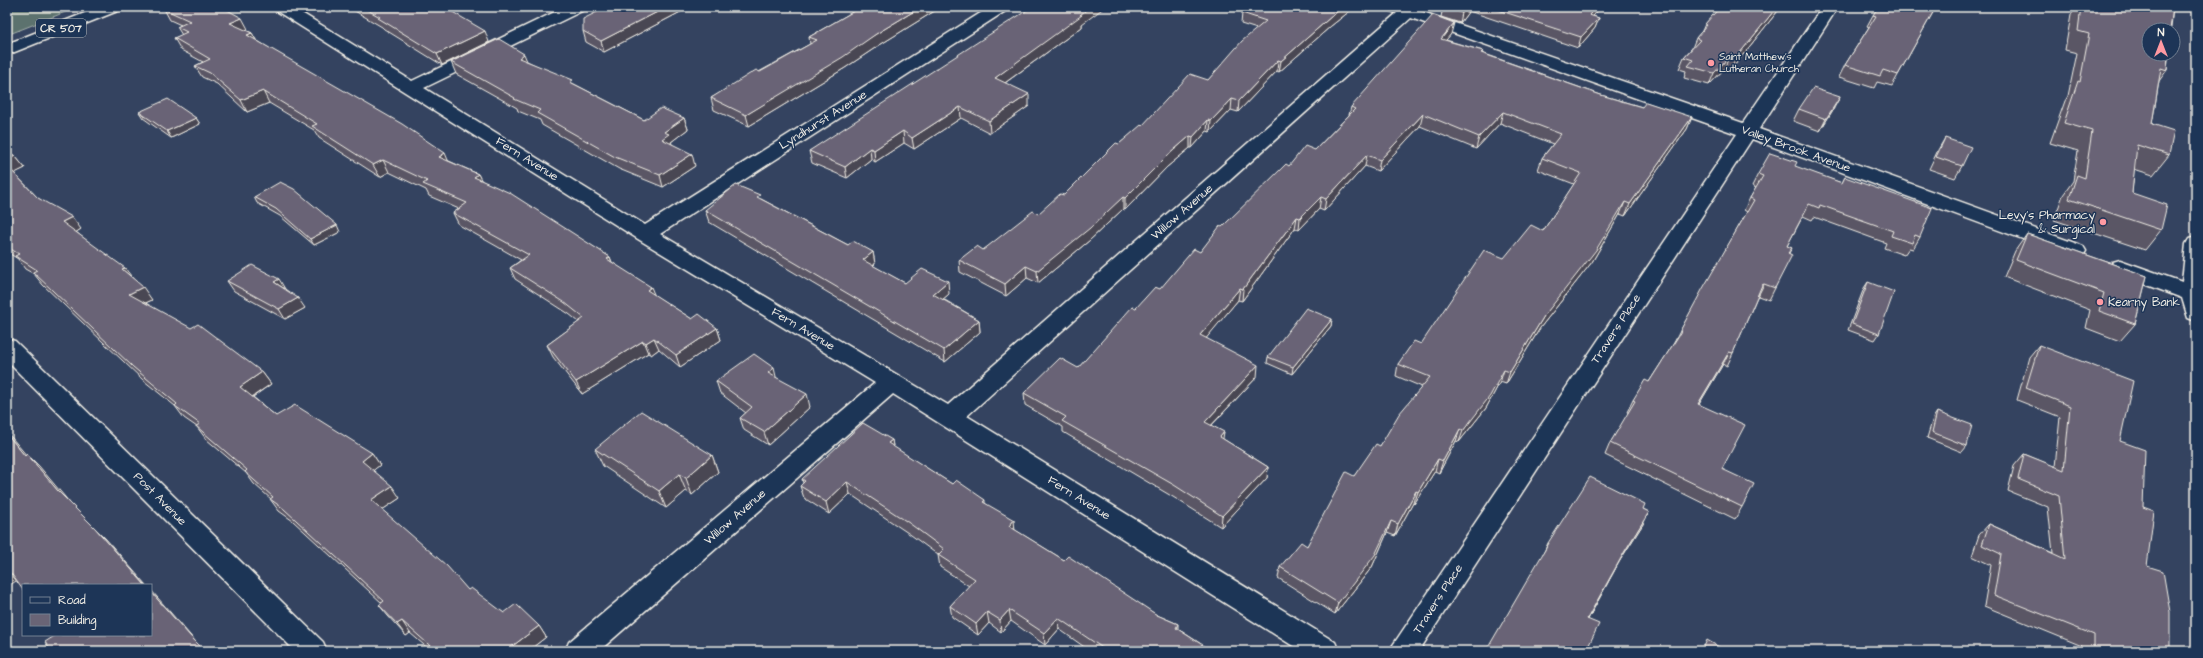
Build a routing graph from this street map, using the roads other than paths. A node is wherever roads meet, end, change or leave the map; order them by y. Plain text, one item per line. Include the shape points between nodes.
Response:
1 (114, 7) edge
2 (281, 7) edge
3 (578, 7) edge
4 (1001, 7) edge
5 (1830, 7) edge
6 (1405, 9) edge
7 (7, 50) edge
8 (412, 88) junction
9 (1747, 131) junction
10 (645, 234) junction
11 (2196, 244) edge
12 (2195, 301) edge
13 (7, 347) edge
14 (891, 382) junction
15 (950, 417) junction
16 (313, 651) edge
17 (579, 651) edge
18 (1325, 651) edge
19 (1403, 651) edge

1 - 7 street, CR 507
2 - 8 street, Fern Avenue
3 - 8 street
4 - 10 street, Lyndhurst Avenue
5 - 9 street, Travers Place
6 - 9 street, Valley Brook Avenue
6 - 15 street, Willow Avenue
8 - 10 street, Fern Avenue
9 - 12 street, Valley Brook Avenue via 2099,260
9 - 19 street, Travers Place
10 - 14 street, Fern Avenue
11 - 12 street
13 - 16 street, Post Avenue
14 - 15 street, Fern Avenue
14 - 17 street, Willow Avenue
15 - 18 street, Fern Avenue

